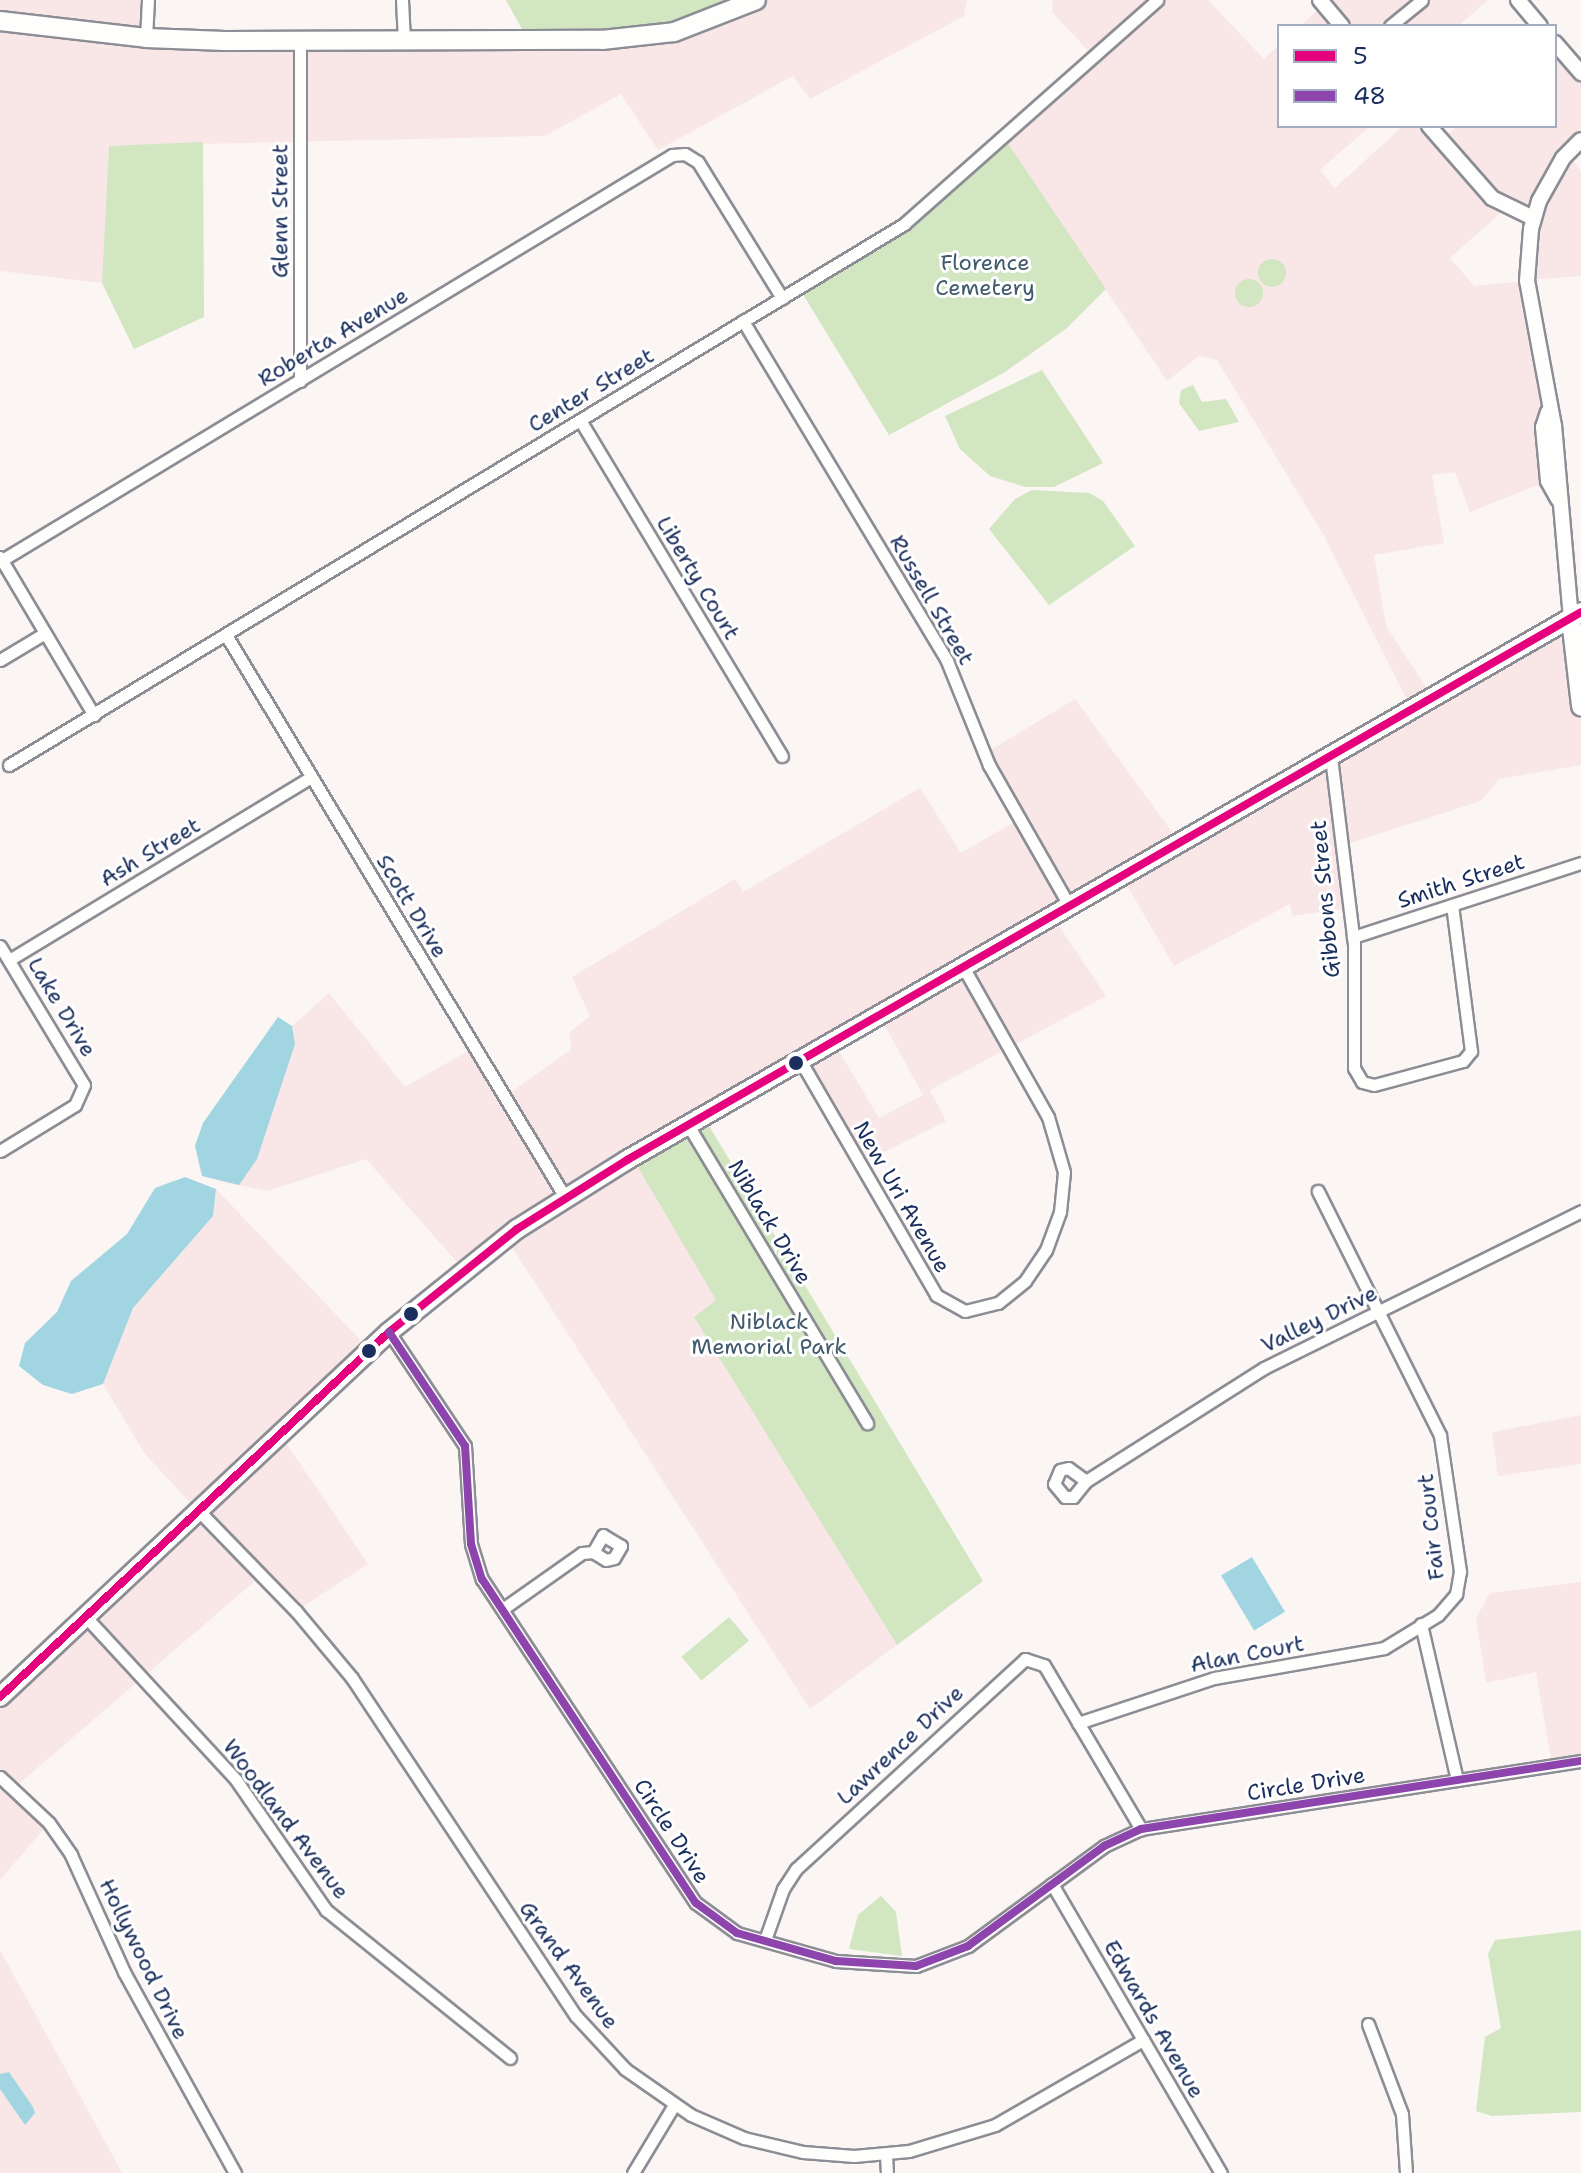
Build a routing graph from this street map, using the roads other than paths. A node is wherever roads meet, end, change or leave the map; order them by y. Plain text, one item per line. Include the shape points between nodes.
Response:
1 (148, 0) edge
2 (402, 0) edge
3 (756, 0) edge
4 (1157, 0) edge
5 (1320, 0) edge
6 (1422, 0) edge
7 (1518, 0) edge
8 (0, 21) edge
9 (1340, 24) edge
10 (1392, 24) edge
11 (1538, 24) edge
12 (146, 38) junction
13 (300, 41) junction
14 (404, 41) junction
15 (1557, 45) edge
16 (1581, 73) edge
17 (1431, 128) edge
18 (1581, 140) edge
19 (1533, 218) junction
20 (782, 298) junction
21 (743, 321) junction
22 (300, 381) junction
23 (580, 420) junction
24 (1, 559) edge
25 (1576, 615) edge
26 (45, 633) junction
27 (226, 635) junction
28 (0, 660) edge
29 (1581, 706) edge
30 (94, 715) junction
31 (782, 756) dead end
32 (1331, 757) junction
33 (9, 765) dead end
34 (311, 777) junction
35 (1581, 863) edge
36 (1452, 905) junction
37 (1070, 907) junction
38 (1353, 937) junction
39 (0, 946) edge
40 (9, 960) junction
41 (963, 967) junction
42 (800, 1060) junction
43 (688, 1125) junction
44 (0, 1151) edge
45 (1318, 1191) dead end
46 (565, 1197) junction
47 (1581, 1211) edge
48 (1379, 1312) junction
49 (389, 1332) junction
50 (867, 1423) dead end
51 (1086, 1481) dead end
52 (197, 1509) junction
53 (593, 1552) dead end
54 (504, 1608) junction
55 (84, 1615) junction
56 (1421, 1624) junction
57 (0, 1697) edge
58 (1078, 1723) junction
59 (1581, 1761) edge
60 (0, 1777) edge
61 (1457, 1780) junction
62 (1141, 1829) junction
63 (1052, 1884) junction
64 (765, 1940) junction
65 (1368, 2024) dead end
66 (1143, 2040) junction
67 (510, 2058) dead end
68 (674, 2105) junction
69 (886, 2155) junction
70 (235, 2173) edge
71 (633, 2173) edge
72 (887, 2173) edge
73 (1221, 2173) edge
74 (1406, 2173) edge

1 - 12 street
2 - 14 street
3 - 14 main road via 701,24 633,39
4 - 20 street, Center Street via 904,224
5 - 9 street
6 - 10 street
7 - 11 street
8 - 12 main road
12 - 13 main road
13 - 14 main road
13 - 22 street, Glenn Street
15 - 16 street
17 - 19 street via 1492,198
18 - 19 street via 1547,183
19 - 25 street via 1527,281 1548,412 1543,427 1548,481 1558,500
20 - 21 street, Center Street
20 - 22 street, Roberta Avenue via 698,162 686,154 672,155
21 - 23 street, Center Street
21 - 37 street, Russell Street via 947,661 989,765
22 - 24 street, Roberta Avenue
23 - 27 street, Center Street
23 - 31 street, Liberty Court
24 - 26 street
25 - 29 main road
25 - 32 main road
26 - 28 street
26 - 30 street
27 - 30 street, Center Street
27 - 34 street, Scott Drive
30 - 33 street, Center Street
32 - 37 main road
32 - 38 street, Gibbons Street
34 - 40 street, Ash Street
34 - 46 street, Scott Drive
35 - 36 street, Smith Street
36 - 38 street, Smith Street
36 - 38 street, Gibbons Street via 1471,1051 1463,1061 1374,1085 1362,1082 1354,1068
37 - 41 main road
39 - 40 street, Lake Drive
40 - 44 street, Lake Drive via 82,1079 84,1091 75,1105
41 - 42 main road
41 - 42 street, New Uri Avenue via 1048,1117 1064,1172 1060,1212 1046,1250 1025,1281 998,1303 965,1311 936,1295
42 - 43 main road
43 - 46 main road
43 - 50 street, Niblack Drive
45 - 48 street, Fair Court
46 - 49 main road via 463,1269
47 - 48 street, Valley Drive
48 - 51 street, Valley Drive via 1264,1368
48 - 56 street, Fair Court via 1440,1435 1459,1561 1452,1601
49 - 52 main road
49 - 54 street, Circle Drive via 465,1446 473,1556
52 - 55 main road
52 - 68 street, Grand Avenue via 296,1611 352,1678 576,2016 625,2069
53 - 54 street via 582,1553
54 - 64 street, Circle Drive via 696,1903 718,1923
55 - 57 main road
55 - 67 street, Woodland Avenue via 236,1780 326,1910
56 - 58 street, Alan Court via 1372,1652 1214,1678
56 - 61 street
58 - 62 street
58 - 64 street, Lawrence Drive via 1044,1665 1032,1658 1019,1662 796,1869
59 - 61 street, Circle Drive
60 - 70 street, Hollywood Drive via 49,1823 71,1855 124,1972
61 - 62 street, Circle Drive
62 - 63 street, Circle Drive via 1104,1846
63 - 64 street, Circle Drive via 968,1946 916,1966 864,1966
63 - 66 street, Edwards Avenue
65 - 74 street via 1402,2114
66 - 69 street, Grand Avenue via 995,2125 942,2144
66 - 73 street, Edwards Avenue
68 - 69 street, Grand Avenue via 720,2129 778,2147 828,2155
68 - 71 street
69 - 72 street

